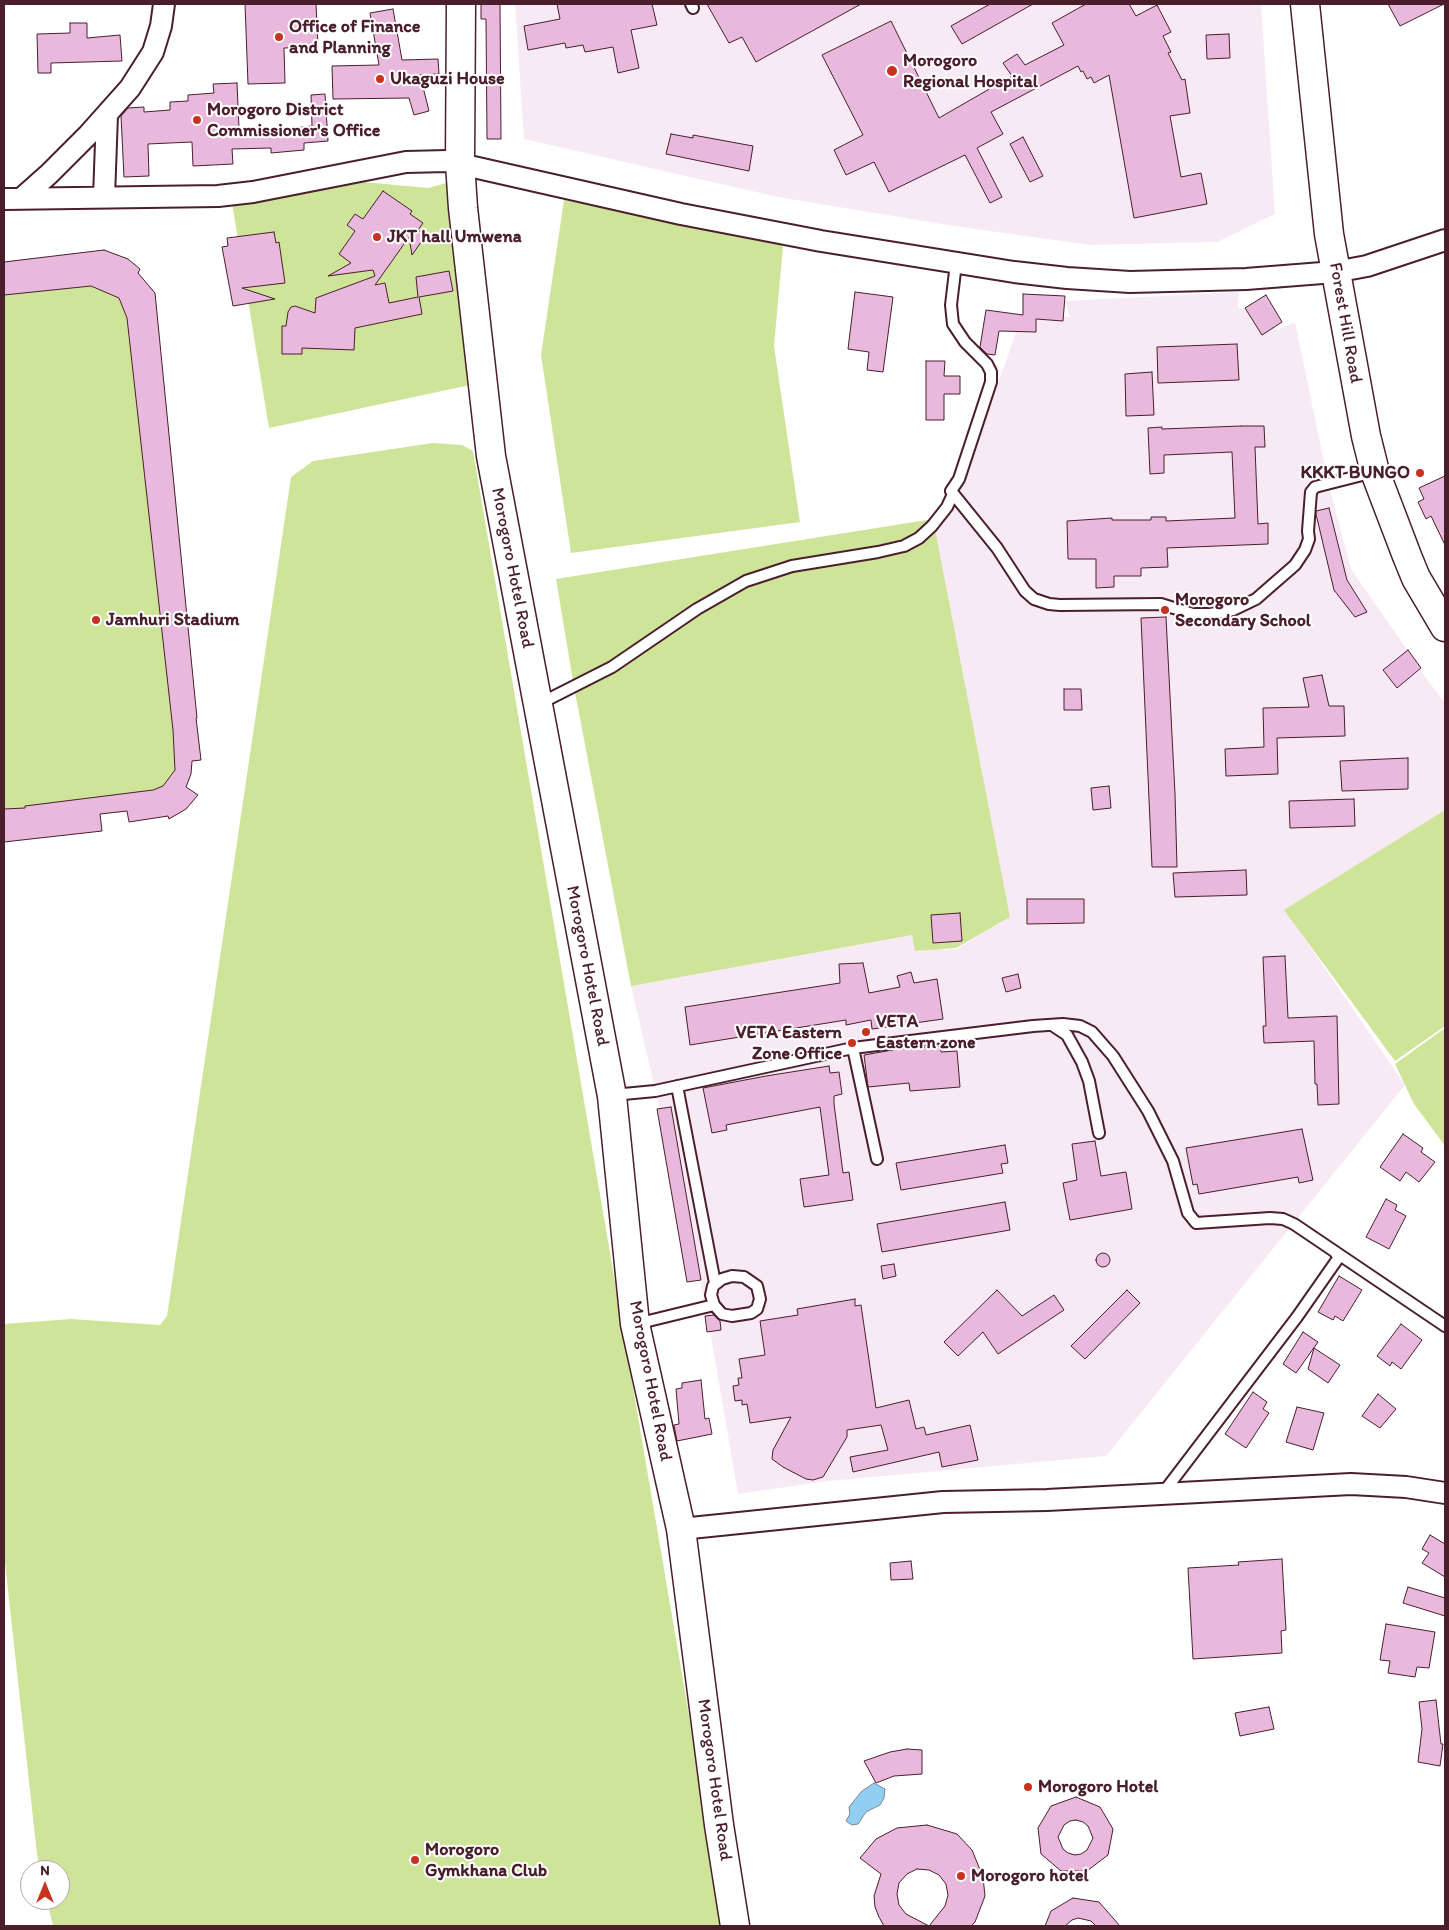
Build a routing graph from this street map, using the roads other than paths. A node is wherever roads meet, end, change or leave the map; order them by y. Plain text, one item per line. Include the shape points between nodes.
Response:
1 (164, 4) edge
2 (461, 4) edge
3 (1305, 4) edge
4 (107, 115) junction
5 (460, 163) junction
6 (104, 197) junction
7 (13, 198) edge
8 (1445, 240) edge
9 (956, 263) junction
10 (1335, 272) junction
11 (1375, 472) junction
12 (951, 491) junction
13 (1445, 627) edge
14 (538, 705) junction
15 (1033, 1026) junction
16 (853, 1048) junction
17 (677, 1086) junction
18 (612, 1096) junction
19 (1100, 1133) dead end
20 (877, 1159) dead end
21 (1332, 1250) junction
22 (715, 1283) junction
23 (714, 1305) junction
24 (635, 1324) junction
25 (1445, 1326) edge
26 (1445, 1493) edge
27 (1162, 1494) junction
28 (681, 1529) junction
29 (735, 1926) edge

1 - 4 street via 153,52 130,88
2 - 5 street, Morogoro Hotel Road
3 - 10 street, Forest Hill Road
4 - 6 street
4 - 7 street via 49,174
5 - 6 street via 406,162 227,195
5 - 9 street via 681,214
5 - 14 street, Morogoro Hotel Road via 491,456
6 - 7 street
8 - 10 street via 1367,266
9 - 10 street via 1067,278 1130,282 1246,280
9 - 12 lane via 951,305 953,324 965,342 987,364 991,382 959,480
10 - 11 street, Forest Hill Road
11 - 12 lane via 1315,487 1311,497 1309,540 1296,565 1256,599 1233,610 1210,614 1193,614 1161,604 1060,605 1034,599
11 - 13 street, Forest Hill Road via 1416,578
12 - 14 lane via 947,507 939,518 910,543 878,552 792,566 746,581 697,609 612,667
14 - 18 street, Morogoro Hotel Road
15 - 16 lane
15 - 19 lane via 1054,1025 1070,1039 1089,1082
15 - 21 lane via 1080,1026 1092,1032 1113,1056 1159,1132 1178,1173 1188,1213 1196,1223 1280,1219 1294,1224
16 - 17 lane
16 - 20 lane
17 - 18 lane
17 - 22 lane
18 - 24 street, Morogoro Hotel Road
21 - 25 lane
21 - 27 lane via 1339,1257
22 - 23 lane via 712,1291
22 - 23 lane via 725,1277 744,1277 757,1286 760,1299 755,1310 741,1316 722,1314
23 - 24 lane
24 - 28 street, Morogoro Hotel Road
26 - 27 street via 1351,1484
27 - 28 street via 943,1502
28 - 29 street, Morogoro Hotel Road via 718,1825

